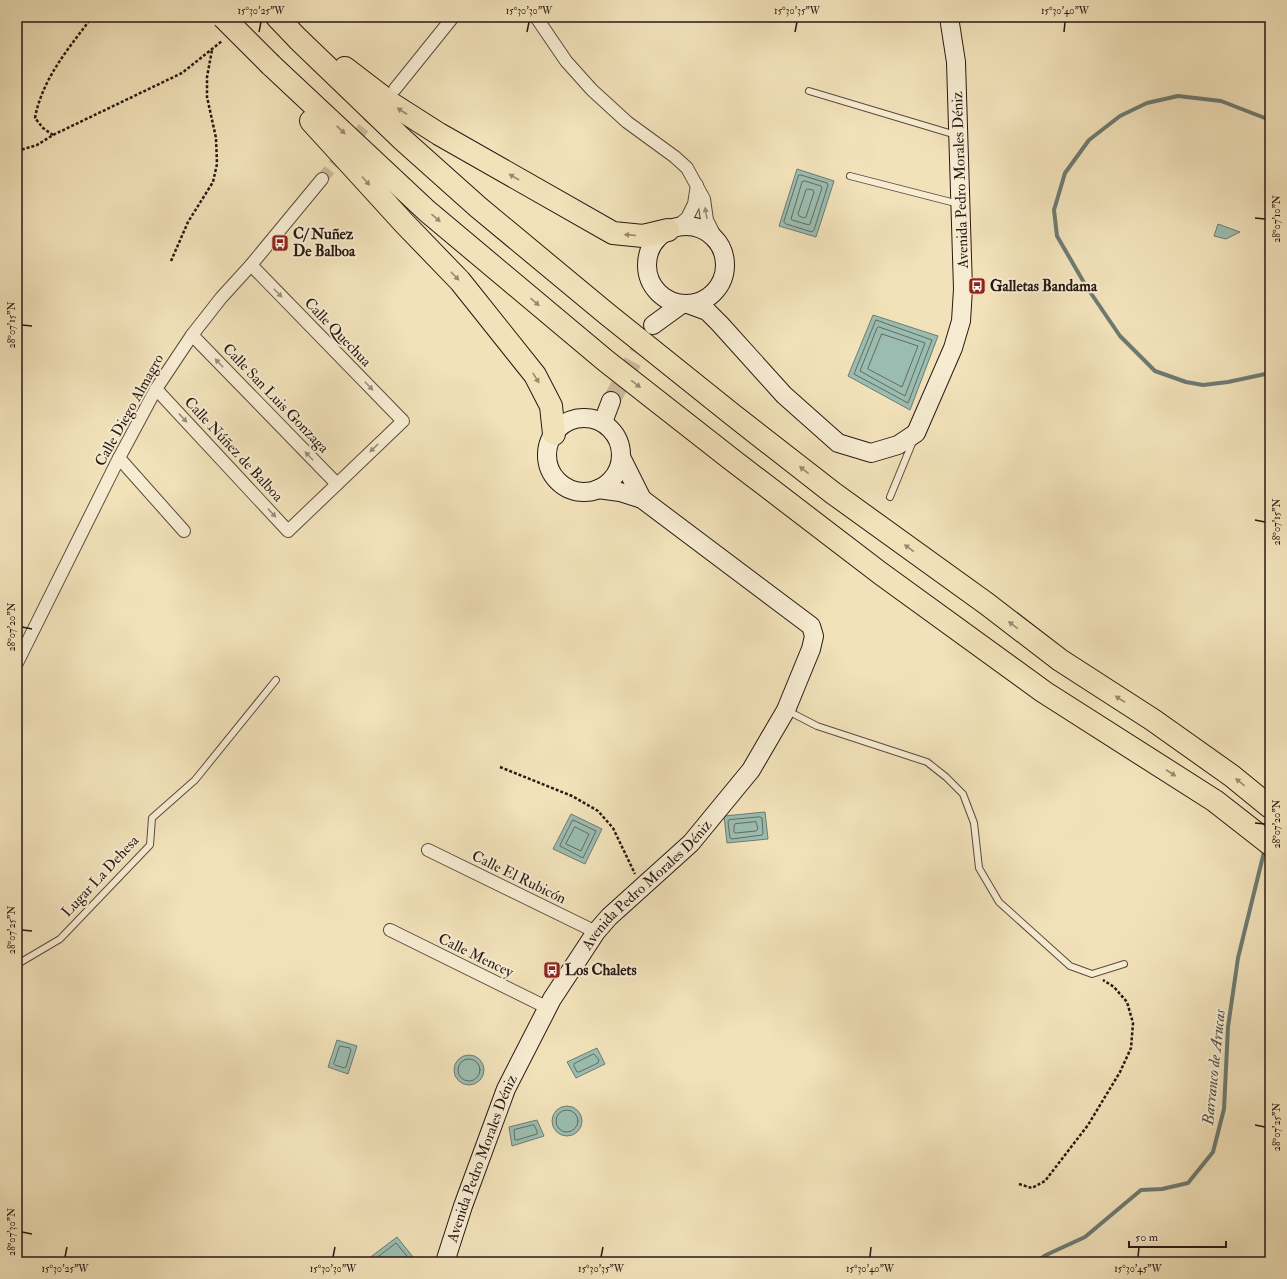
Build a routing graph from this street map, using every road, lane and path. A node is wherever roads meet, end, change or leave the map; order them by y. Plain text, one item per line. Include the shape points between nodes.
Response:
1 (92, 17) edge
2 (223, 17) edge
3 (277, 17) edge
4 (453, 17) edge
5 (536, 17) edge
6 (949, 17) edge
7 (1009, 17) edge
8 (1028, 17) edge
9 (295, 27) edge
10 (232, 38) junction
11 (212, 50) junction
12 (268, 68) junction
13 (394, 89) dead end
14 (809, 91) dead end
15 (53, 135) junction
16 (958, 135) junction
17 (17, 151) edge
18 (850, 176) dead end
19 (322, 179) tunnel mouth
20 (697, 185) junction
21 (960, 204) junction
22 (672, 228) junction
23 (717, 240) junction
24 (171, 261) dead end
25 (251, 265) junction
26 (719, 286) junction
27 (656, 290) junction
28 (685, 304) junction
29 (730, 333) junction
30 (192, 335) junction
31 (156, 389) junction
32 (611, 401) tunnel mouth
33 (603, 422) junction
34 (554, 434) junction
35 (916, 434) junction
36 (621, 457) junction
37 (119, 458) junction
38 (337, 484) junction
39 (598, 489) junction
40 (890, 497) dead end
41 (642, 499) junction
42 (184, 531) dead end
43 (17, 663) edge
44 (276, 680) dead end
45 (786, 710) junction
46 (1156, 722) junction
47 (500, 767) dead end
48 (1270, 789) edge
49 (1270, 807) edge
50 (1270, 844) edge
51 (428, 850) dead end
52 (641, 887) junction
53 (390, 930) dead end
54 (596, 932) junction
55 (1124, 964) dead end
56 (17, 967) edge
57 (1092, 974) junction
58 (548, 1008) junction
59 (1019, 1184) dead end
60 (445, 1262) edge

1 - 15 path via 52,73 37,106 35,118
2 - 10 highway, bridge
3 - 9 highway
4 - 13 street
5 - 20 street via 566,61 592,90 627,122 675,157 687,168
6 - 16 street, Avenida Pedro Morales Déniz via 956,62
7 - 8 path
22 -> 9 highway via 643,236 613,233 439,134 392,104
46 -> 9 highway via 1060,660 833,493 607,314 478,207 403,140
10 - 11 path
10 - 12 highway, bridge
11 - 15 path via 182,73
11 - 24 path via 207,77 207,97 216,138 217,164 213,182 188,222
12 -> 34 highway via 404,223 460,281 535,375 551,406
12 -> 50 highway via 427,211 612,366 809,520 1044,692 1215,801
14 - 16 lane
15 - 17 path via 37,146
16 - 21 street, Avenida Pedro Morales Déniz
18 - 21 lane
19 - 25 street, Calle Diego Almagro
20 - 22 street via 694,204 687,218
23 -> 20 street via 707,220 704,199
21 - 35 street, Avenida Pedro Morales Déniz via 963,289 961,321 953,348
22 - 23 street via 699,228
22 - 27 street via 658,237 647,257 647,269
23 - 26 street via 723,251 725,263 724,275
25 - 30 street, Calle Diego Almagro via 220,298
25 -> 38 street, Calle Quechua via 403,421
26 - 28 street via 711,295 700,301
26 - 29 street via 721,310
27 - 28 street via 664,297
27 - 28 street via 657,304 653,325
28 - 29 street via 707,311
29 - 35 street via 784,395 838,443 871,453 898,445
30 - 31 street, Calle Diego Almagro
38 -> 30 street, Calle San Luis Gonzaga
31 - 37 street, Calle Diego Almagro
31 -> 38 street, Calle Núñez de Balboa via 288,530
32 - 33 street
33 - 34 street via 592,418 570,420
33 - 36 street via 617,437
34 - 39 street via 548,444 547,456 549,468 555,478 564,486 575,490 586,492
35 - 40 lane, Avenida Pedro Morales Déniz
36 - 39 street via 614,476
36 - 41 street
37 - 42 street
37 - 43 street, Calle Diego Almagro
39 - 41 street
41 - 45 street, Avenida Pedro Morales Déniz via 811,626 814,636 811,649
44 - 56 lane, Lugar La Dehesa via 195,780 152,818 150,844 60,938
45 - 52 street, Avenida Pedro Morales Déniz via 751,770 691,844
45 - 57 lane via 817,726 927,762 946,777 963,794 974,823 979,868 998,902 1070,966
46 - 48 highway via 1194,732
49 -> 46 highway via 1232,776
47 - 52 path via 572,796 598,812 612,828
51 - 54 street, Calle El Rubicón
52 - 54 street, Avenida Pedro Morales Déniz
53 - 58 street, Calle Mencey
54 - 58 street, Avenida Pedro Morales Déniz
55 - 57 lane
57 - 59 path via 1114,987 1127,1002 1133,1023 1131,1048 1120,1072 1088,1125 1045,1181 1032,1188
58 - 60 street, Avenida Pedro Morales Déniz via 506,1089

